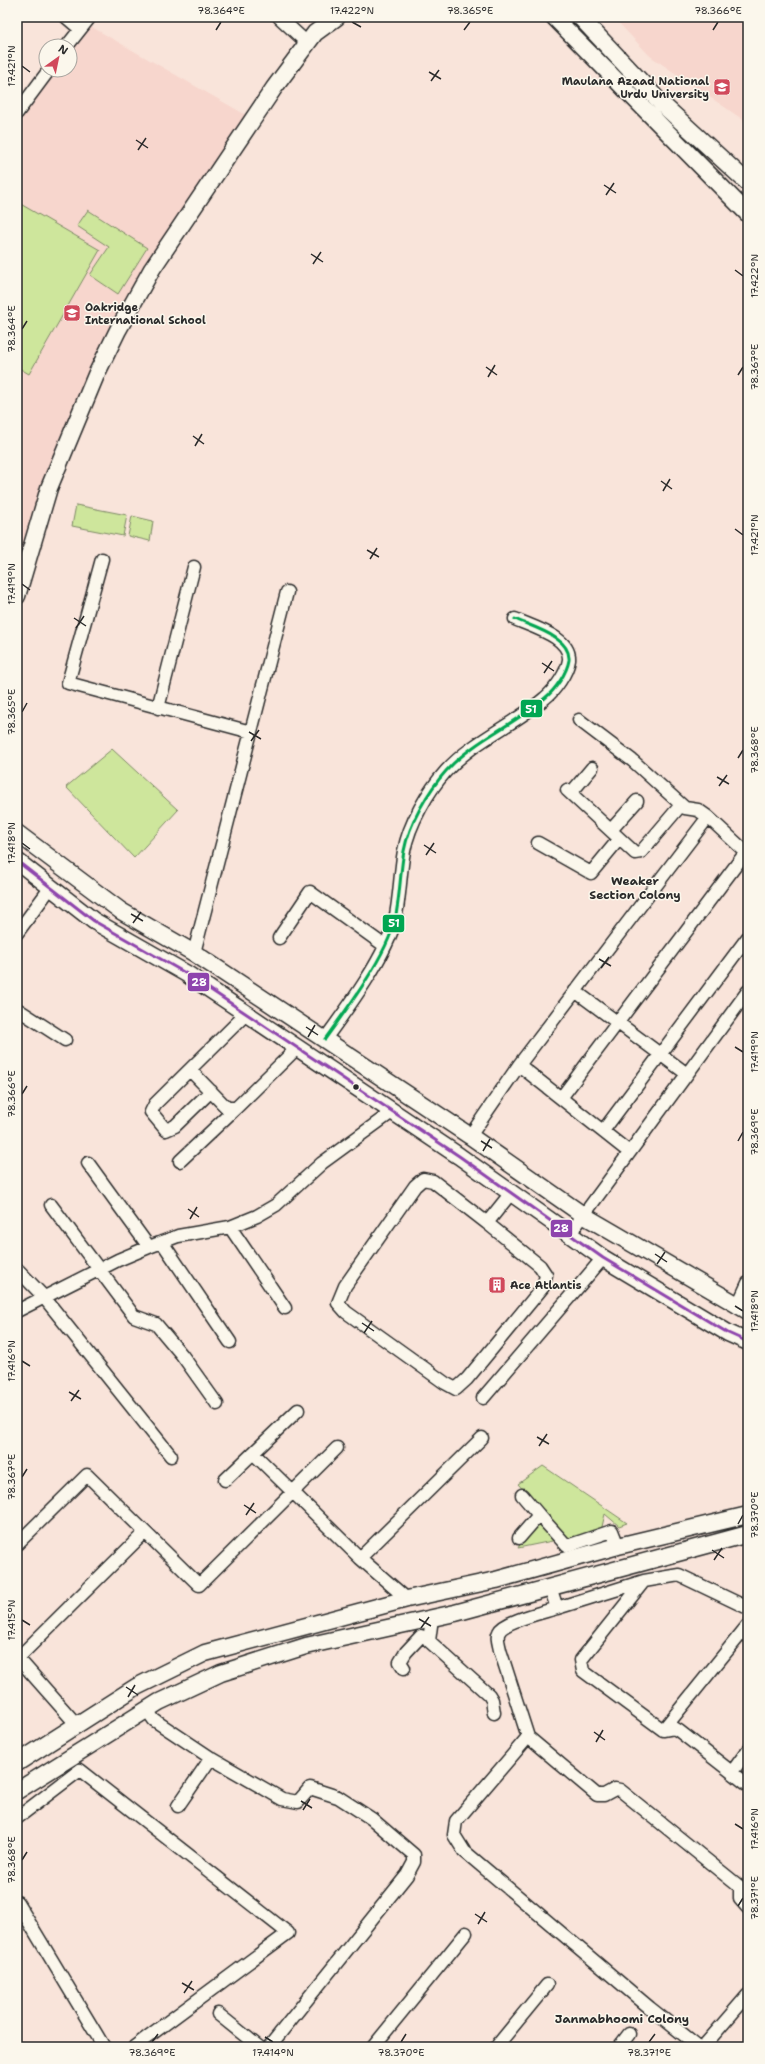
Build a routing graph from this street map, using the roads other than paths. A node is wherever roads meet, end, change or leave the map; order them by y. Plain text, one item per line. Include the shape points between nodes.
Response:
1 (66, 17) edge
2 (90, 17) edge
3 (279, 17) edge
4 (337, 17) edge
5 (554, 17) edge
6 (580, 17) edge
7 (80, 29) junction
8 (73, 38) edge
9 (307, 43) junction
10 (43, 78) edge
11 (17, 113) edge
12 (748, 183) edge
13 (748, 214) edge
14 (102, 559) dead end
15 (194, 568) dead end
16 (287, 592) dead end
17 (17, 596) edge
18 (515, 619) dead end
19 (158, 708) junction
20 (579, 720) dead end
21 (251, 732) junction
22 (592, 768) dead end
23 (637, 801) dead end
24 (681, 805) junction
25 (708, 817) junction
26 (17, 833) edge
27 (615, 835) junction
28 (538, 843) dead end
29 (747, 853) edge
30 (17, 861) edge
31 (51, 887) junction
32 (17, 933) edge
33 (748, 937) edge
34 (280, 938) dead end
35 (384, 946) junction
36 (194, 953) junction
37 (575, 991) junction
38 (748, 991) edge
39 (17, 1009) edge
40 (246, 1014) junction
41 (618, 1022) junction
42 (325, 1039) junction
43 (65, 1040) dead end
44 (298, 1048) junction
45 (660, 1054) junction
46 (518, 1065) junction
47 (190, 1070) junction
48 (687, 1074) junction
49 (211, 1091) junction
50 (561, 1098) junction
51 (236, 1108) junction
52 (392, 1112) junction
53 (603, 1131) junction
54 (470, 1136) junction
55 (630, 1152) junction
56 (180, 1161) dead end
57 (88, 1164) dead end
58 (511, 1193) junction
59 (51, 1204) dead end
60 (583, 1215) junction
61 (487, 1223) junction
62 (230, 1227) junction
63 (569, 1235) junction
64 (162, 1242) junction
65 (149, 1247) junction
66 (603, 1258) junction
67 (18, 1270) dead end
68 (99, 1270) junction
69 (748, 1283) edge
70 (44, 1296) junction
71 (285, 1308) dead end
72 (743, 1309) edge
73 (17, 1311) edge
74 (230, 1342) dead end
75 (748, 1342) edge
76 (484, 1398) dead end
77 (217, 1404) dead end
78 (298, 1410) dead end
79 (482, 1438) dead end
80 (337, 1448) dead end
81 (253, 1454) junction
82 (171, 1456) dead end
83 (226, 1480) dead end
84 (293, 1492) junction
85 (522, 1495) dead end
86 (539, 1515) junction
87 (748, 1515) edge
88 (145, 1532) junction
89 (748, 1534) edge
90 (519, 1538) dead end
91 (17, 1544) edge
92 (618, 1546) junction
93 (360, 1558) junction
94 (644, 1581) junction
95 (568, 1582) junction
96 (550, 1587) junction
97 (407, 1599) junction
98 (576, 1603) junction
99 (557, 1608) junction
100 (748, 1608) edge
101 (432, 1618) junction
102 (748, 1625) edge
103 (294, 1629) junction
104 (422, 1633) junction
105 (298, 1648) junction
106 (18, 1657) edge
107 (404, 1668) dead end
108 (147, 1710) junction
109 (494, 1713) dead end
110 (77, 1725) junction
111 (663, 1730) junction
112 (528, 1737) junction
113 (748, 1750) edge
114 (211, 1758) junction
115 (17, 1763) edge
116 (732, 1772) junction
117 (748, 1785) edge
118 (22, 1788) edge
119 (43, 1799) junction
120 (178, 1806) dead end
121 (30, 1808) junction
122 (17, 1818) edge
123 (17, 1902) edge
124 (748, 1908) edge
125 (466, 1932) dead end
126 (547, 1985) dead end
127 (748, 1995) edge
128 (218, 2014) dead end
129 (630, 2034) dead end
130 (104, 2047) edge
131 (134, 2047) edge
132 (259, 2047) edge
133 (269, 2047) edge
134 (373, 2047) edge
135 (496, 2047) edge
136 (619, 2047) edge
137 (699, 2047) edge
138 (703, 2047) edge

1 - 7 street
2 - 7 street
3 - 9 street
4 - 9 main road via 315,33
5 - 13 main road
6 - 12 main road via 662,104
7 - 8 street
9 - 17 main road via 152,269 118,330 96,375 49,488
10 - 11 street
14 - 19 street via 68,683
15 - 19 street
16 - 21 street
18 - 35 street via 560,640 567,647 568,660 564,674 545,698 467,752 446,772 425,800 404,849 395,920
19 - 21 street
20 - 24 street via 633,761
21 - 36 street
22 - 27 street via 569,792
23 - 27 street
24 - 25 street via 689,810 698,810
24 - 27 street via 641,852 635,853
25 - 29 street
25 - 37 street
26 - 36 main road via 121,911
27 - 28 street via 591,873
29 - 41 street
30 - 31 main road
31 - 32 street
31 - 40 main road via 94,921 187,974
33 - 45 street
34 - 35 street via 310,892
35 - 42 street via 346,1012
36 - 42 main road
37 - 41 street
37 - 46 street
38 - 48 street
39 - 43 street
40 - 44 main road
40 - 47 street
41 - 45 street
41 - 50 street
42 - 54 main road
44 - 51 street
44 - 52 main road
45 - 48 street
45 - 53 street
46 - 50 street
46 - 54 street
47 - 49 street
47 - 49 street via 155,1104 151,1112 166,1130 175,1126
48 - 55 street
49 - 51 street via 227,1108
50 - 53 street
51 - 56 street
52 - 58 main road
52 - 62 street via 322,1164 276,1205
53 - 55 street
54 - 60 main road
55 - 60 street
57 - 65 street
58 - 61 street
58 - 63 main road
59 - 68 street
60 - 63 street
60 - 72 main road
61 - 61 street via 540,1266 546,1276 543,1287 456,1389 346,1312 338,1303 345,1286 415,1186 423,1179 433,1181
62 - 64 street via 178,1236
62 - 71 street
63 - 66 main road
64 - 65 street
64 - 74 street
65 - 68 street
66 - 75 main road
66 - 76 street
67 - 70 street
68 - 70 street
68 - 77 street via 134,1316 156,1324
69 - 72 street
70 - 73 street
70 - 82 street
78 - 81 street
79 - 93 street
80 - 84 street
81 - 83 street
81 - 84 street
84 - 88 street via 199,1585
84 - 93 street
85 - 86 street
86 - 90 street
86 - 92 street via 567,1546 612,1531
87 - 92 main road
88 - 91 street via 87,1475
88 - 106 street
89 - 95 main road
92 - 97 main road via 496,1580
93 - 97 street
94 - 98 street
94 - 100 street via 680,1575
94 - 111 street via 580,1660 580,1666 583,1671
95 - 96 main road
95 - 98 street
96 - 99 street
96 - 101 main road
97 - 103 main road
98 - 99 street
99 - 112 street via 508,1624 500,1629 498,1636 500,1650
101 - 104 main road
101 - 104 street
102 - 111 street
103 - 105 main road
103 - 110 main road via 206,1653 136,1688
104 - 105 main road
104 - 107 street via 400,1662
104 - 109 street via 489,1695
105 - 108 main road via 221,1673
106 - 110 street
108 - 114 street via 154,1720
108 - 118 main road
110 - 115 main road
111 - 116 street via 674,1728 679,1731
112 - 124 street via 597,1795 604,1795 615,1788 620,1790 740,1887 740,1899
112 - 137 street via 456,1821 454,1836 464,1852
113 - 116 street
114 - 120 street
114 - 133 street via 282,1799 298,1802 310,1788 338,1797 372,1819 414,1855 414,1862 407,1875
116 - 117 street
118 - 119 street
118 - 121 street
119 - 121 street
119 - 131 street via 80,1770 288,1933
121 - 122 street
123 - 130 street
125 - 134 street
126 - 135 street
127 - 138 street
128 - 132 street
129 - 136 street

